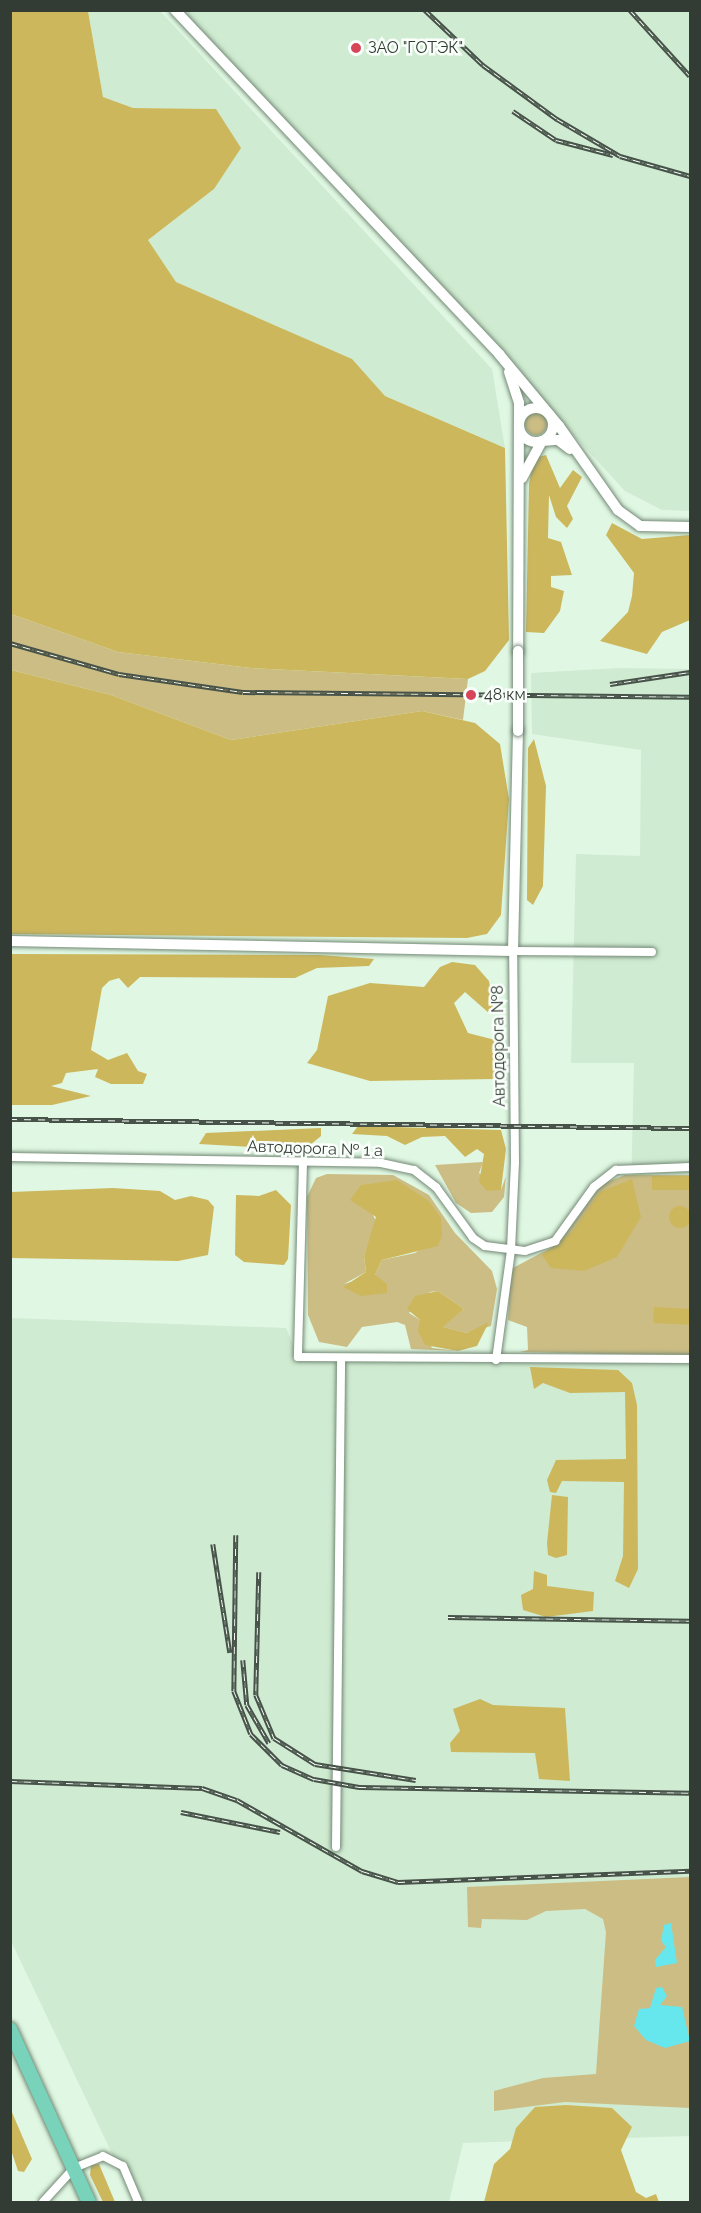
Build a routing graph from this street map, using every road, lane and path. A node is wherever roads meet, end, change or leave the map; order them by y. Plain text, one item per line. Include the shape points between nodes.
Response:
1 (175, 10) edge
2 (499, 354) junction
3 (550, 415) junction
4 (519, 425) junction
5 (542, 441) junction
6 (585, 465) junction
7 (519, 490) junction
8 (690, 527) edge
9 (10, 941) edge
10 (513, 951) junction
11 (652, 952) dead end
12 (10, 1157) edge
13 (303, 1162) junction
14 (690, 1167) edge
15 (511, 1250) junction
16 (341, 1358) junction
17 (690, 1359) edge
18 (496, 1360) junction
19 (336, 1847) dead end
20 (10, 2029) edge
21 (74, 2168) junction
22 (42, 2202) edge
23 (89, 2202) edge
24 (138, 2202) edge

1 - 2 street
2 - 3 street
2 - 4 street via 516,387
3 - 4 street via 532,409
3 - 5 street via 552,431
3 - 6 street
4 - 5 street via 526,439
4 - 7 street
5 - 6 street via 562,442
5 - 7 street via 529,456
6 - 8 street via 628,520 640,526
7 - 10 street, Автодорога №8, bridge
9 - 10 street
10 - 11 street
10 - 15 street, Автодорога №8
12 - 13 street, Автодорога № 1 а
13 - 15 street, Автодорога № 1 а via 381,1163 414,1170 436,1187 473,1238
13 - 16 street via 298,1357
14 - 15 street, Автодорога № 1 а via 616,1170 594,1187 555,1241 539,1249
15 - 18 street, Автодорога №8
16 - 18 street
16 - 19 street
17 - 18 street
20 - 21 highway
21 - 22 street
21 - 23 highway
21 - 24 street via 91,2159 111,2157 123,2166

